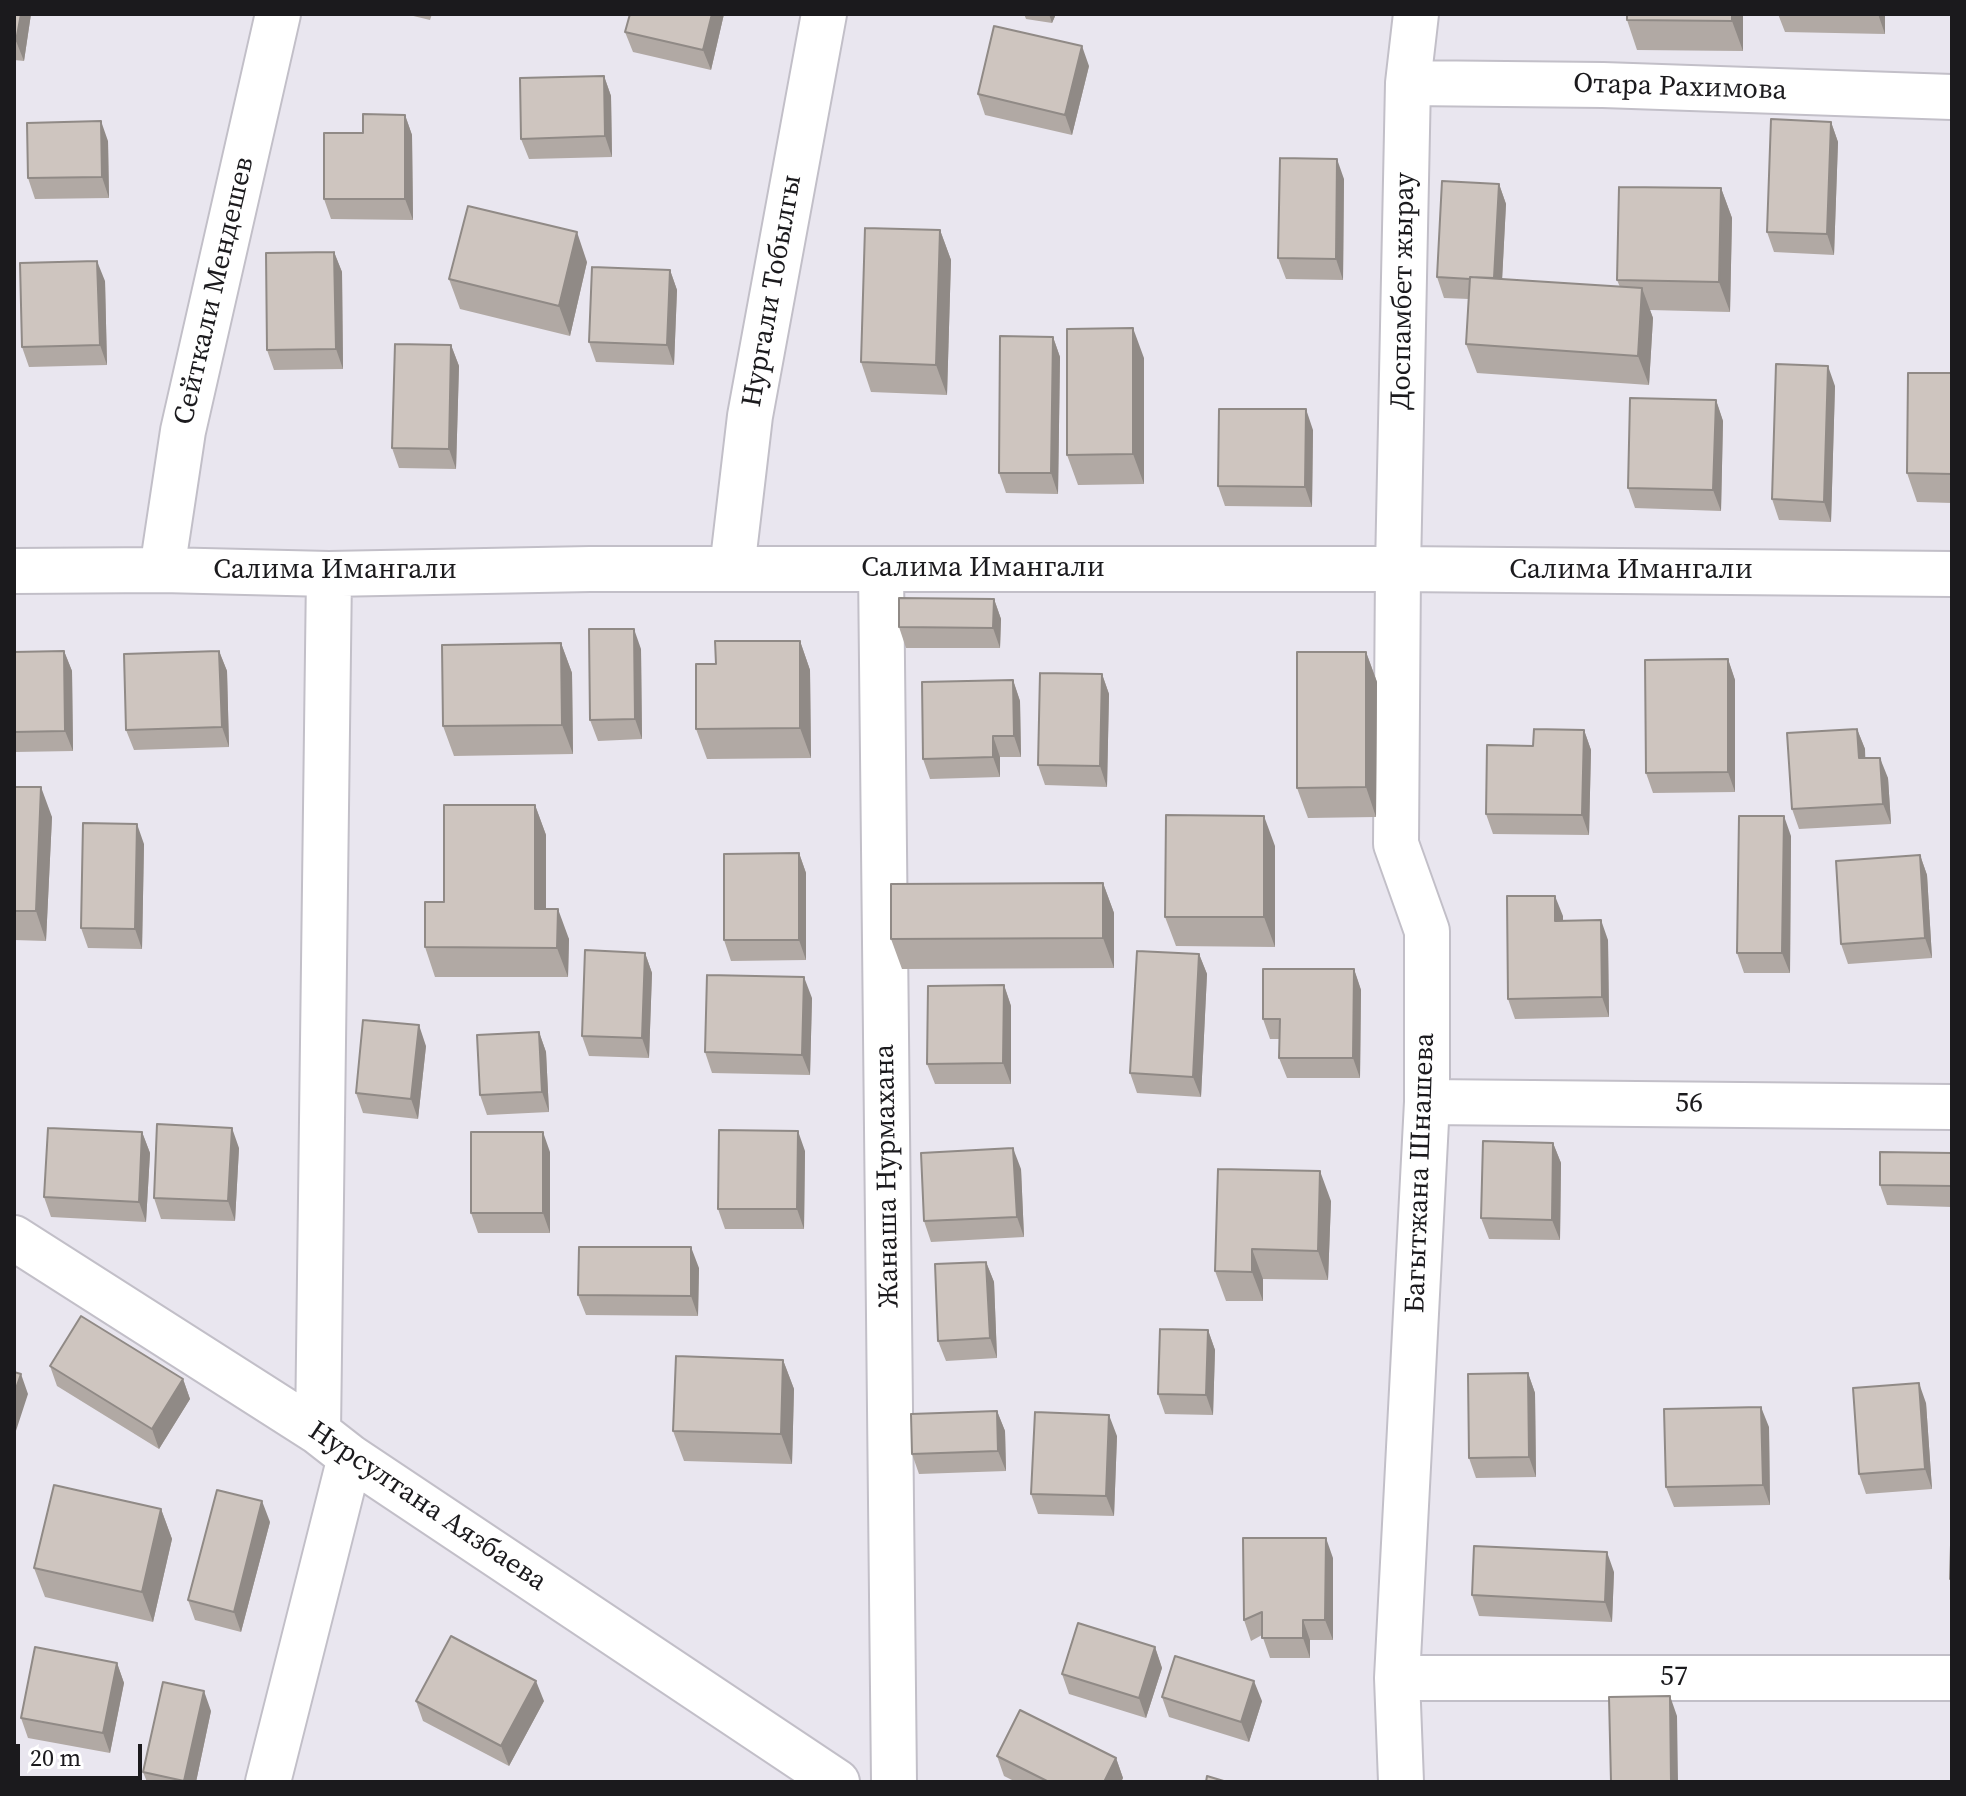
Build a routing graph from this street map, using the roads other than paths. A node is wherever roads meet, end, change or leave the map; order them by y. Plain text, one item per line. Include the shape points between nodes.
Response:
1 (278, 14) edge
2 (824, 14) edge
3 (1416, 14) edge
4 (1408, 83) junction
5 (1952, 97) edge
6 (732, 569) junction
7 (881, 569) junction
8 (1398, 569) junction
9 (162, 570) junction
10 (14, 571) edge
11 (329, 574) junction
12 (1952, 574) edge
13 (1427, 1102) junction
14 (1952, 1107) edge
15 (14, 1238) edge
16 (334, 1445) junction
17 (1397, 1678) junction
18 (1952, 1678) edge
19 (268, 1782) edge
20 (837, 1782) edge
21 (894, 1782) edge
22 (1401, 1782) edge

1 - 9 street, Сейткали Мендешев via 183,431
2 - 6 street, Нургали Тобылгы via 750,416
3 - 4 street, Доспамбет жырау
4 - 5 street, Отара Рахимова
4 - 8 street, Доспамбет жырау
6 - 7 street, Салима Имангали
6 - 11 street, Салима Имангали
7 - 8 street, Салима Имангали
7 - 21 street, Жанаша Нурмахана
8 - 12 street, Салима Имангали
8 - 13 street, Багытжана Шнашева via 1396,844 1427,931
9 - 10 street, Салима Имангали
9 - 11 street, Салима Имангали
11 - 16 street
13 - 14 street, 56
13 - 17 street, Багытжана Шнашева
15 - 16 street, Нурсултана Аязбаева
16 - 19 street
16 - 20 street, Нурсултана Аязбаева
17 - 18 street, 57
17 - 22 street, Багытжана Шнашева

